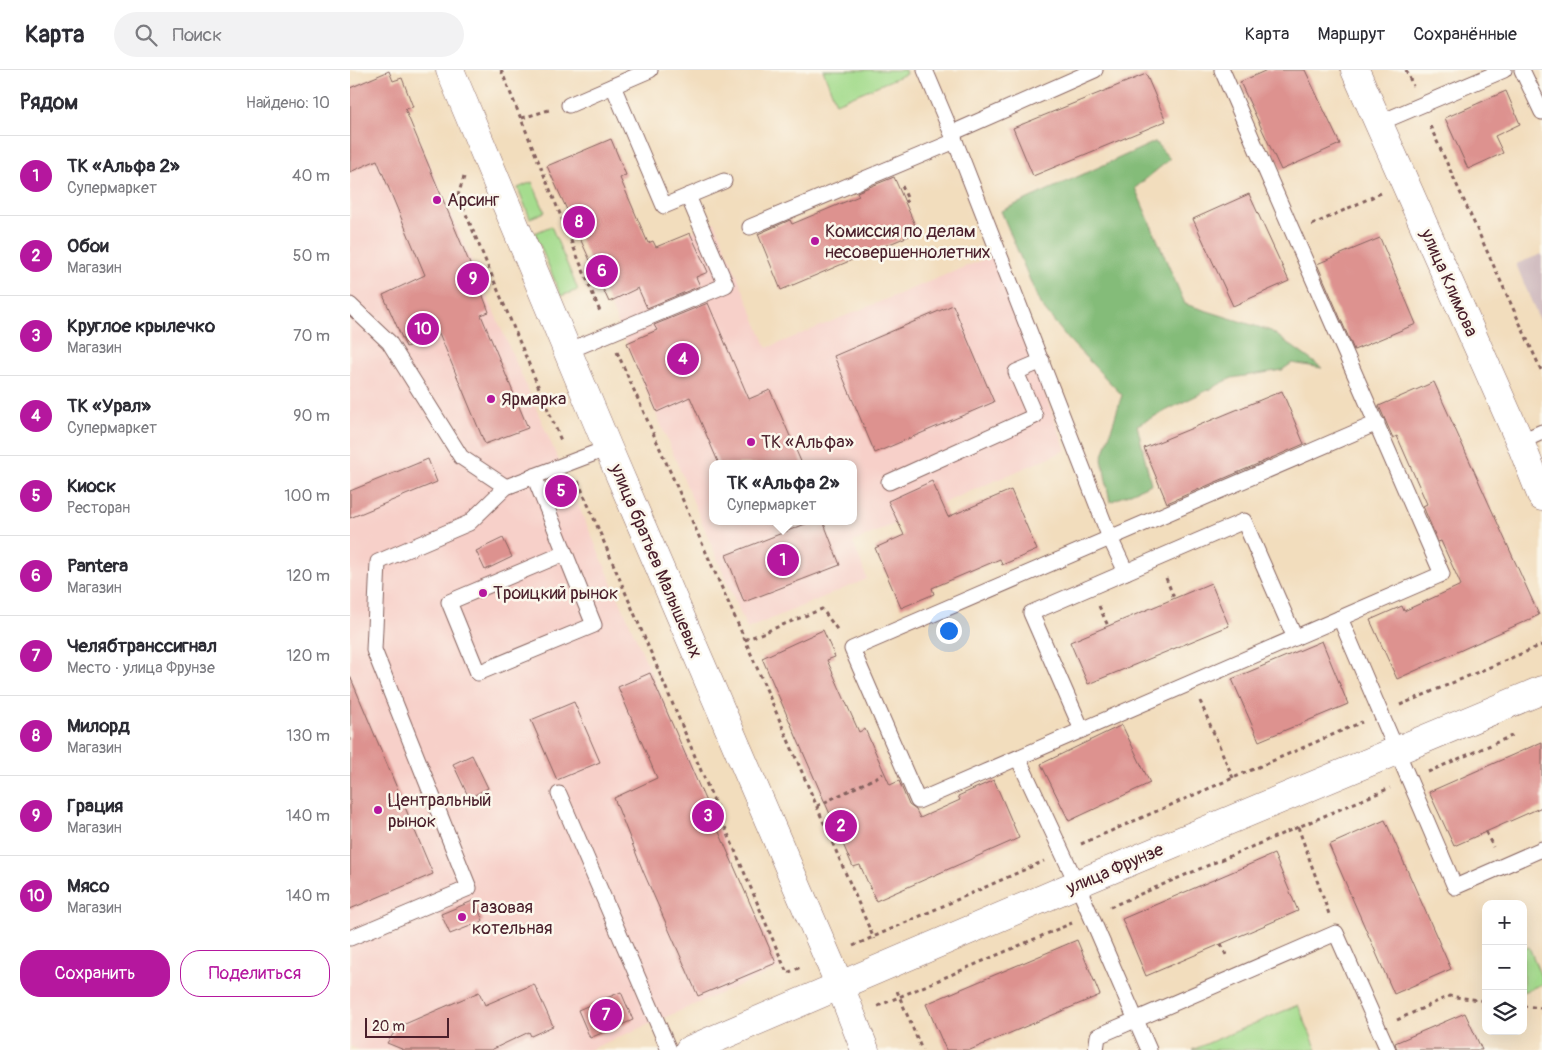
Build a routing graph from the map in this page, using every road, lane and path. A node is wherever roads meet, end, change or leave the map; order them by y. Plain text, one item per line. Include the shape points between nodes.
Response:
1 (450, 70) edge
2 (501, 70) edge
3 (650, 70) edge
4 (925, 70) edge
5 (1095, 70) edge
6 (1222, 70) edge
7 (1355, 70) edge
8 (1406, 70) edge
9 (1504, 70) edge
10 (1522, 70) edge
11 (613, 86) junction
12 (568, 105) joint
13 (1421, 105) junction
14 (1542, 112) edge
15 (522, 118) junction
16 (1379, 123) junction
17 (953, 137) junction
18 (465, 173) dead end
19 (724, 181) dead end
20 (1405, 182) junction
21 (688, 196) junction
22 (750, 227) dead end
23 (1293, 234) junction
24 (350, 305) edge
25 (609, 334) junction
26 (568, 351) junction
27 (1042, 361) junction
28 (1542, 372) edge
29 (1376, 423) junction
30 (1531, 437) edge
31 (608, 448) junction
32 (570, 462) junction
33 (534, 476) junction
34 (889, 482) dead end
35 (506, 487) junction
36 (1541, 491) edge
37 (1110, 538) junction
38 (565, 553) junction
39 (1126, 572) junction
40 (1340, 618) junction
41 (1295, 638) junction
42 (745, 640) junction
43 (1542, 645) edge
44 (852, 649) junction
45 (1192, 682) junction
46 (1542, 690) edge
47 (1380, 714) junction
48 (1082, 730) junction
49 (1524, 730) dead end
50 (1396, 752) junction
51 (1018, 758) junction
52 (902, 764) junction
53 (1233, 778) junction
54 (1408, 780) junction
55 (559, 794) dead end
56 (817, 806) junction
57 (1298, 827) junction
58 (1542, 849) edge
59 (1062, 853) junction
60 (1077, 884) junction
61 (1090, 915) junction
62 (1336, 933) junction
63 (350, 938) edge
64 (874, 938) junction
65 (827, 956) junction
66 (886, 967) junction
67 (840, 986) junction
68 (900, 997) junction
69 (1482, 1000) edge
70 (1527, 1006) edge
71 (1542, 1008) edge
72 (852, 1018) junction
73 (1136, 1020) junction
74 (1378, 1028) junction
75 (669, 1050) edge
76 (689, 1050) edge
77 (865, 1050) edge
78 (922, 1050) edge
79 (1096, 1050) edge
80 (1149, 1050) edge
81 (1388, 1050) edge

1 - 26 street, улица братьев Малышевых
2 - 15 path
3 - 11 lane
4 - 17 lane
5 - 17 lane
6 - 23 lane
7 - 16 street, улица Климова
8 - 13 path
9 - 13 lane
10 - 14 lane
11 - 12 lane
11 - 21 lane via 664,206
12 - 15 path
13 - 16 lane
13 - 28 path
15 - 25 path
16 - 20 street, улица Климова
17 - 22 lane
17 - 27 lane
18 - 32 path via 458,195
19 - 21 lane
20 - 23 path
20 - 30 street, улица Климова
21 - 25 lane via 726,285
23 - 29 lane
24 - 35 lane via 389,342 461,457
25 - 26 lane
25 - 42 path
26 - 31 street, улица братьев Малышевых
27 - 34 lane via 1016,372 1036,416
27 - 37 lane
29 - 37 lane
29 - 40 lane via 1442,574
30 - 36 street, улица Климова
31 - 32 lane
31 - 65 street, улица братьев Малышевых
32 - 33 lane
32 - 65 path via 787,973
33 - 35 lane
33 - 38 lane
35 - 63 lane via 470,523 378,562 374,650 469,888
37 - 39 lane
37 - 44 lane
38 - 38 lane via 594,625 478,673 449,602
39 - 41 lane via 1244,521
39 - 48 lane via 1031,613
40 - 41 lane
40 - 47 lane
41 - 45 lane
42 - 44 path via 822,609
42 - 56 path
43 - 47 path
44 - 52 lane
45 - 48 lane
45 - 53 path
46 - 50 street, улица Фрунзе
47 - 50 lane
47 - 53 path
48 - 51 lane
49 - 54 path
50 - 54 lane
50 - 60 street, улица Фрунзе
51 - 52 lane via 918,801
51 - 59 lane
52 - 56 path
53 - 59 path
54 - 57 path
54 - 58 lane via 1454,887
55 - 75 lane
56 - 64 path
57 - 61 path
57 - 62 path
59 - 60 lane
59 - 64 path
60 - 61 lane
60 - 66 street, улица Фрунзе
61 - 68 path
61 - 73 lane
62 - 73 lane
62 - 74 lane
64 - 65 path
64 - 66 path
65 - 67 street, улица братьев Малышевых
66 - 67 street, улица Фрунзе
66 - 68 path
67 - 72 street, улица братьев Малышевых
67 - 76 street, улица Фрунзе
68 - 72 path
68 - 78 path
69 - 74 path via 1449,996
70 - 71 path
72 - 77 street, улица братьев Малышевых
73 - 79 lane via 1098,1036
73 - 80 lane
74 - 81 lane

